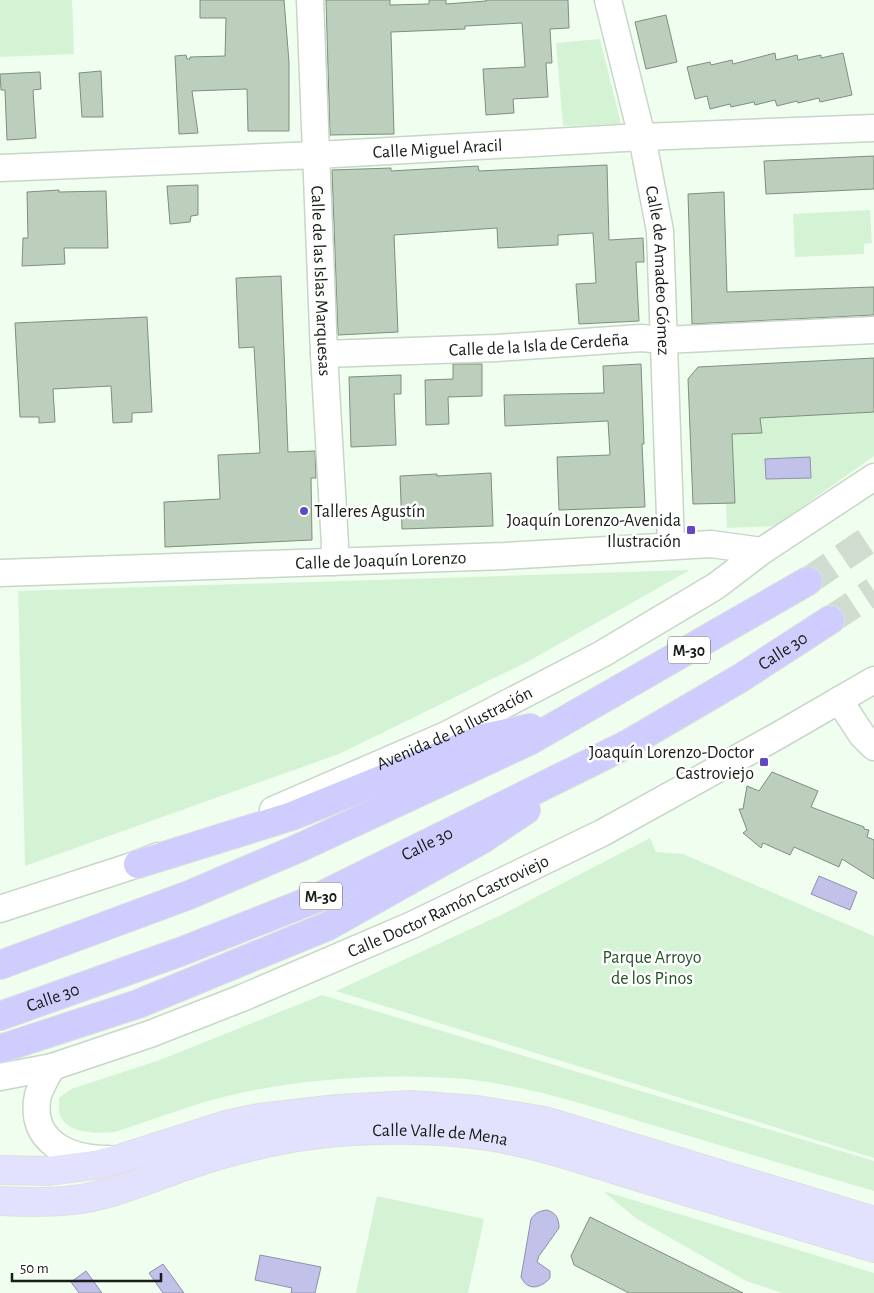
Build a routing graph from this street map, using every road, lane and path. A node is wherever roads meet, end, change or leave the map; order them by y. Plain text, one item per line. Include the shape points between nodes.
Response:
1 (310, 0) edge
2 (608, 0) edge
3 (874, 128) edge
4 (642, 137) junction
5 (317, 155) junction
6 (0, 168) edge
7 (874, 330) edge
8 (664, 340) junction
9 (324, 354) junction
10 (874, 477) edge
11 (711, 544) junction
12 (671, 546) junction
13 (762, 551) junction
14 (334, 562) junction
15 (0, 567) edge
16 (808, 581) tunnel mouth
17 (716, 586) junction
18 (830, 620) tunnel mouth
19 (874, 680) edge
20 (839, 700) junction
21 (570, 718) junction
22 (628, 744) junction
23 (874, 747) edge
24 (138, 864) junction
25 (0, 909) edge
26 (0, 965) edge
27 (0, 1016) edge
28 (0, 1049) edge
29 (52, 1067) junction
30 (0, 1077) edge
31 (119, 1159) junction
32 (0, 1170) edge
33 (0, 1201) edge
34 (874, 1221) edge
35 (874, 1248) edge

1 - 5 street, Calle de las Islas Marquesas
2 - 4 street, Calle de Amadeo Gómez
3 - 4 street, Calle Miguel Aracil
4 - 5 street, Calle Miguel Aracil
4 - 8 street, Calle de Amadeo Gómez via 660,231
5 - 6 street, Calle Miguel Aracil
5 - 9 street, Calle de las Islas Marquesas
7 - 8 street, Calle de la Isla de Cerdeña
8 - 9 street, Calle de la Isla de Cerdeña via 641,338 496,348
8 - 12 street, Calle de Amadeo Gómez
9 - 14 street, Calle de las Islas Marquesas via 336,545
10 - 13 street, Avenida de la Ilustración
11 - 12 street, Calle de Joaquín Lorenzo
11 - 13 street, Calle de Joaquín Lorenzo
11 - 17 street via 723,559 725,570
12 - 14 street, Calle de Joaquín Lorenzo
13 - 17 street, Avenida de la Ilustración
14 - 15 street, Calle de Joaquín Lorenzo
16 - 21 highway, M-30
17 - 24 street, Avenida de la Ilustración via 602,654 446,734
18 - 22 highway, Calle 30 / M-30 via 739,679
19 - 20 street, Calle Doctor Ramón Castroviejo
20 - 23 street
20 - 29 street, Calle Doctor Ramón Castroviejo via 602,833 412,925 242,998
21 - 24 highway via 484,738 292,816
21 - 26 highway, M-30 via 529,741 299,848 189,895
22 - 27 highway, Calle 30 / M-30 via 317,898 180,952
22 - 28 highway via 481,840 328,926 138,1004
24 - 25 street, Avenida de la Ilustración
29 - 30 street, Calle Doctor Ramón Castroviejo
29 - 31 street via 39,1093 37,1105 43,1134 67,1152 92,1159
31 - 32 main road, Calle Valle de Mena via 49,1171
31 - 34 main road, Calle Valle de Mena via 226,1125 259,1118 402,1106 477,1110 545,1121
33 - 35 main road, Calle Valle de Mena via 83,1199 230,1152 311,1136 374,1131 453,1132 544,1148

